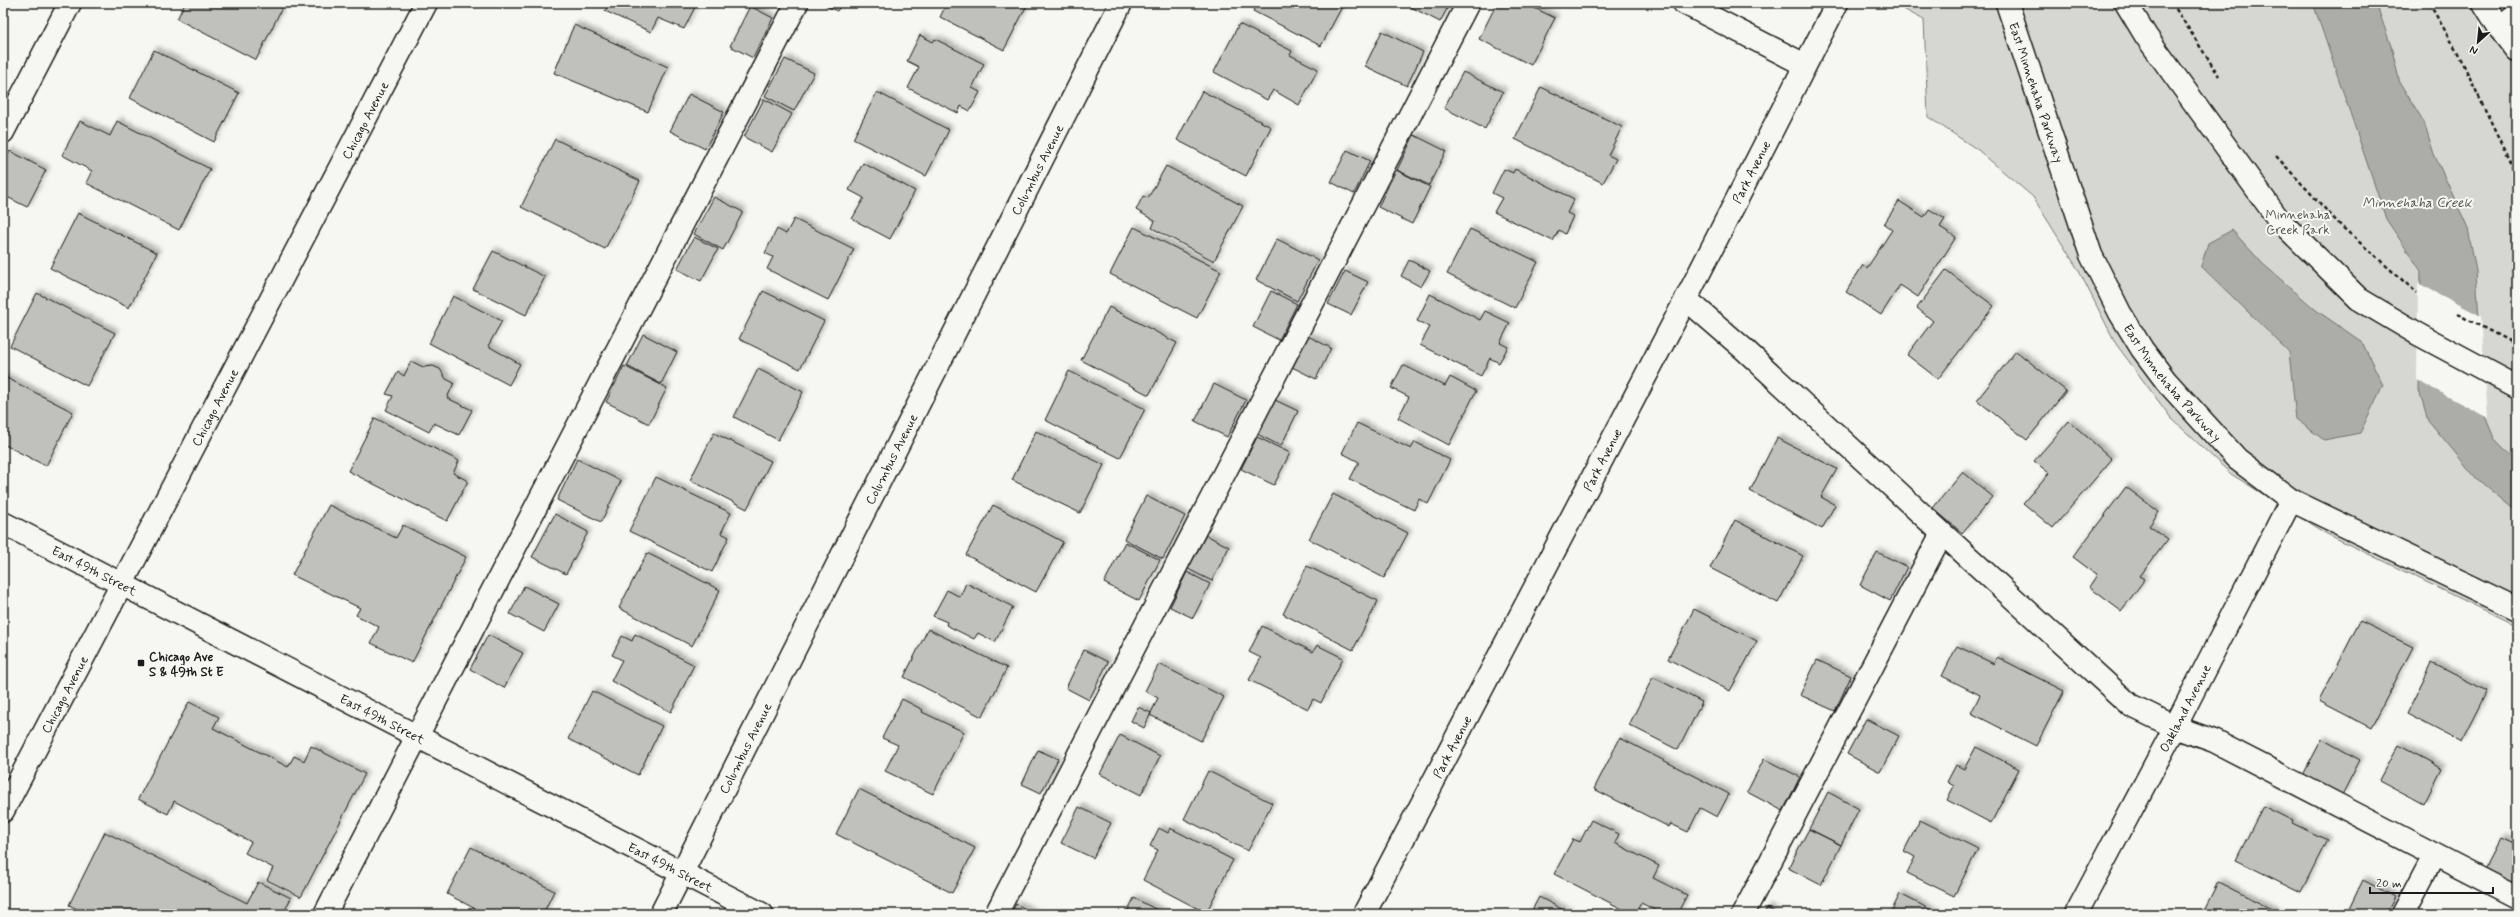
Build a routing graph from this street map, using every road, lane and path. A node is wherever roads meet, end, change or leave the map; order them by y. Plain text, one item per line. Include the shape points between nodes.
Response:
1 (70, 3) edge
2 (426, 3) edge
3 (797, 3) edge
4 (1121, 3) edge
5 (1468, 3) edge
6 (1684, 3) edge
7 (1837, 3) edge
8 (2007, 3) edge
9 (2126, 3) edge
10 (2172, 3) edge
11 (2429, 3) edge
12 (2484, 3) edge
13 (2517, 14) edge
14 (2500, 30) junction
15 (2517, 51) edge
16 (1805, 64) junction
17 (2223, 82) dead end
18 (3, 132) edge
19 (2272, 150) dead end
20 (2517, 176) edge
21 (2422, 296) dead end
22 (1686, 299) junction
23 (2456, 314) dead end
24 (2517, 345) edge
25 (2514, 386) edge
26 (2291, 500) junction
27 (3, 523) edge
28 (1942, 533) junction
29 (121, 583) junction
30 (2517, 609) edge
31 (2176, 727) junction
32 (417, 737) junction
33 (3, 811) edge
34 (2434, 855) junction
35 (682, 874) junction
36 (2517, 898) edge
37 (325, 914) edge
38 (661, 914) edge
39 (762, 914) edge
40 (996, 914) edge
41 (1364, 914) edge
42 (1744, 914) edge
43 (2076, 914) edge
44 (2403, 914) edge

1 - 18 street
2 - 29 street, Chicago Avenue
3 - 32 street
4 - 35 street, Columbus Avenue
5 - 40 street
6 - 16 street
7 - 16 street, Park Avenue
8 - 26 street, East Minnehaha Parkway via 2091,256 2120,313 2166,381 2237,459
9 - 25 street via 2146,36 2279,220 2359,299
10 - 17 path
11 - 20 path via 2457,51
12 - 14 street
13 - 14 street
14 - 15 street
16 - 22 street, Park Avenue
19 - 21 path via 2341,226
22 - 28 street via 1745,350
22 - 41 street, Park Avenue
23 - 24 path
26 - 30 street, East Minnehaha Parkway
26 - 31 street, Oakland Avenue
27 - 29 street, East 49th Street
28 - 31 street via 2130,705
28 - 42 street
29 - 32 street, East 49th Street
29 - 33 street, Chicago Avenue
31 - 34 street via 2214,741
31 - 43 street, Oakland Avenue
32 - 35 street, East 49th Street
32 - 37 street
34 - 36 street
34 - 44 street
35 - 38 street, Columbus Avenue
35 - 39 street, East 49th Street

